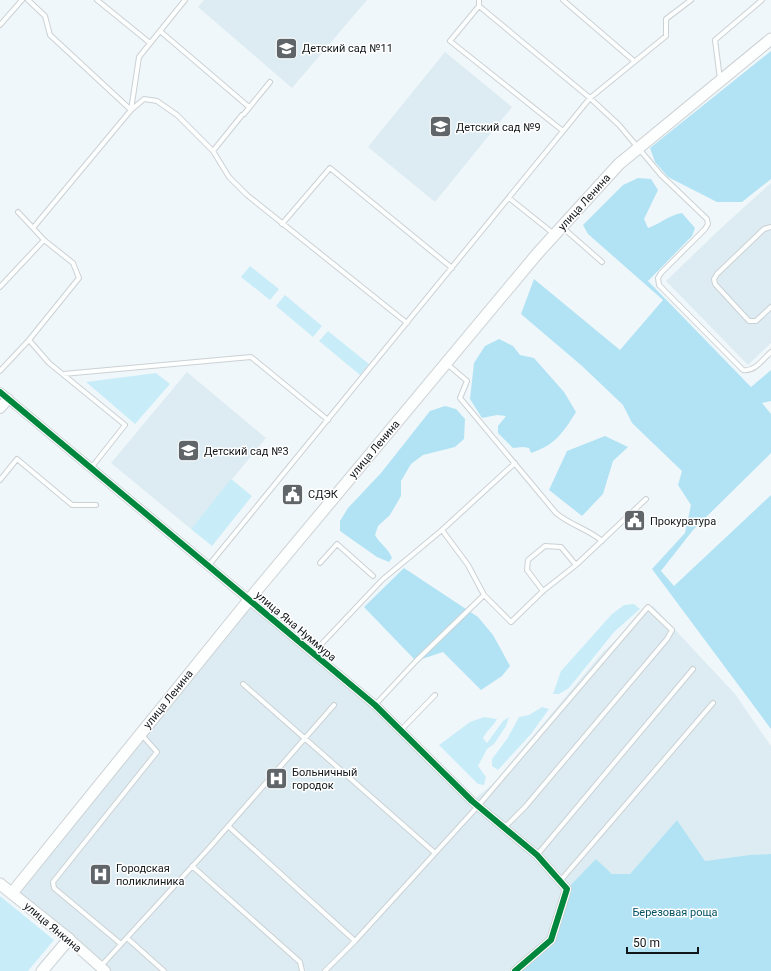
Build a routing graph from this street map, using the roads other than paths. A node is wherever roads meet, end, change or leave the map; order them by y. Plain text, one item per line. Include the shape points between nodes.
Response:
1 (22, 0) edge
2 (28, 0) edge
3 (97, 0) edge
4 (185, 0) edge
5 (479, 0) edge
6 (563, 0) edge
7 (691, 0) edge
8 (762, 0) edge
9 (479, 6) junction
10 (0, 25) edge
11 (160, 31) junction
12 (771, 39) edge
13 (150, 43) junction
14 (634, 61) junction
15 (720, 80) junction
16 (270, 82) dead end
17 (590, 98) junction
18 (249, 107) junction
19 (130, 110) junction
20 (563, 131) junction
21 (639, 147) junction
22 (213, 150) junction
23 (509, 198) junction
24 (18, 212) dead end
25 (282, 224) junction
26 (771, 227) edge
27 (33, 228) junction
28 (558, 231) junction
29 (44, 240) junction
30 (602, 262) dead end
31 (452, 268) junction
32 (0, 287) edge
33 (771, 307) edge
34 (407, 323) junction
35 (29, 340) junction
36 (771, 352) edge
37 (446, 363) junction
38 (0, 371) edge
39 (63, 374) junction
40 (4, 395) edge
41 (0, 408) edge
42 (328, 420) junction
43 (515, 463) junction
44 (91, 468) junction
45 (0, 480) edge
46 (646, 499) dead end
47 (96, 505) dead end
48 (442, 530) junction
49 (602, 541) junction
50 (320, 563) dead end
51 (209, 565) junction
52 (576, 565) junction
53 (373, 576) dead end
54 (543, 591) junction
55 (484, 595) junction
56 (249, 600) junction
57 (313, 653) junction
58 (693, 669) dead end
59 (242, 684) dead end
60 (435, 695) dead end
61 (713, 703) dead end
62 (334, 705) dead end
63 (375, 705) junction
64 (401, 730) junction
65 (141, 733) junction
66 (305, 737) junction
67 (478, 806) junction
68 (228, 826) junction
69 (504, 829) junction
70 (435, 853) junction
71 (537, 856) junction
72 (192, 866) junction
73 (561, 880) junction
74 (0, 884) edge
75 (12, 893) junction
76 (127, 938) junction
77 (69, 939) junction
78 (355, 941) junction
79 (121, 944) junction
80 (101, 970) edge
81 (42, 971) edge
82 (164, 971) edge
83 (302, 971) edge
84 (325, 971) edge
85 (515, 971) edge

1 - 10 lane
2 - 19 lane via 45,16 50,35
3 - 13 lane
4 - 11 lane
5 - 9 lane
6 - 14 lane
7 - 14 lane via 666,19 666,36
8 - 15 lane via 715,40
9 - 17 lane
9 - 20 lane via 450,40
11 - 13 lane
11 - 18 lane
12 - 15 main road, улица Ленина
13 - 19 lane via 139,57
14 - 17 lane
15 - 21 main road, улица Ленина
16 - 18 lane
17 - 20 lane
17 - 21 lane
18 - 22 lane
19 - 22 lane via 144,99 157,101 177,115
19 - 27 lane
20 - 23 lane
21 - 28 main road, улица Ленина via 619,164
21 - 36 lane via 661,175 708,221 705,229 661,273 658,285 743,370 753,368
22 - 25 lane via 230,177
23 - 28 lane
23 - 31 lane
24 - 27 lane
25 - 31 lane via 330,168
25 - 34 lane
26 - 33 lane via 767,227 717,274 714,284 749,320 756,321
27 - 29 lane
28 - 30 lane
28 - 37 main road, улица Ленина
29 - 32 lane
29 - 35 lane via 73,263 79,278
31 - 34 lane
34 - 42 lane
35 - 38 lane
35 - 39 lane via 49,363
37 - 43 lane via 467,381 460,398
37 - 56 main road, улица Ленина
39 - 42 lane via 251,357
39 - 44 lane via 125,425
40 - 41 street
40 - 44 street, улица Яна Нуммура
42 - 51 lane
43 - 48 lane
43 - 49 lane via 556,513
44 - 51 street, улица Яна Нуммура
45 - 47 lane via 17,459 72,505
46 - 49 lane
48 - 55 lane via 468,565
48 - 57 lane via 382,580
49 - 52 lane
50 - 53 lane via 337,544
51 - 56 street, улица Яна Нуммура
52 - 54 lane
52 - 54 lane via 561,547 545,546 528,560 527,570
54 - 55 lane via 511,622
55 - 63 lane
56 - 57 street, улица Яна Нуммура
56 - 65 main road, улица Ленина
57 - 63 street, улица Яна Нуммура
58 - 71 lane
59 - 66 lane
60 - 64 lane
61 - 73 lane
62 - 66 lane
63 - 64 street, улица Яна Нуммура
64 - 67 street, улица Яна Нуммура
65 - 75 main road, улица Ленина
65 - 79 lane via 157,752 53,882 54,888
66 - 68 lane
66 - 70 lane
67 - 69 street, улица Яна Нуммура
67 - 69 lane via 648,606 653,609 672,630 667,639
67 - 70 lane
68 - 72 lane
68 - 78 lane
69 - 71 street, улица Яна Нуммура
70 - 78 lane
71 - 73 street, улица Яна Нуммура
72 - 76 lane
72 - 83 lane via 300,962
73 - 85 street, улица Яна Нуммура via 567,889 551,940
74 - 75 main road, улица Янкина
75 - 77 main road, улица Янкина
76 - 79 lane
76 - 82 lane
77 - 80 street, улица Янкина
77 - 81 main road
78 - 84 lane
79 - 80 lane

